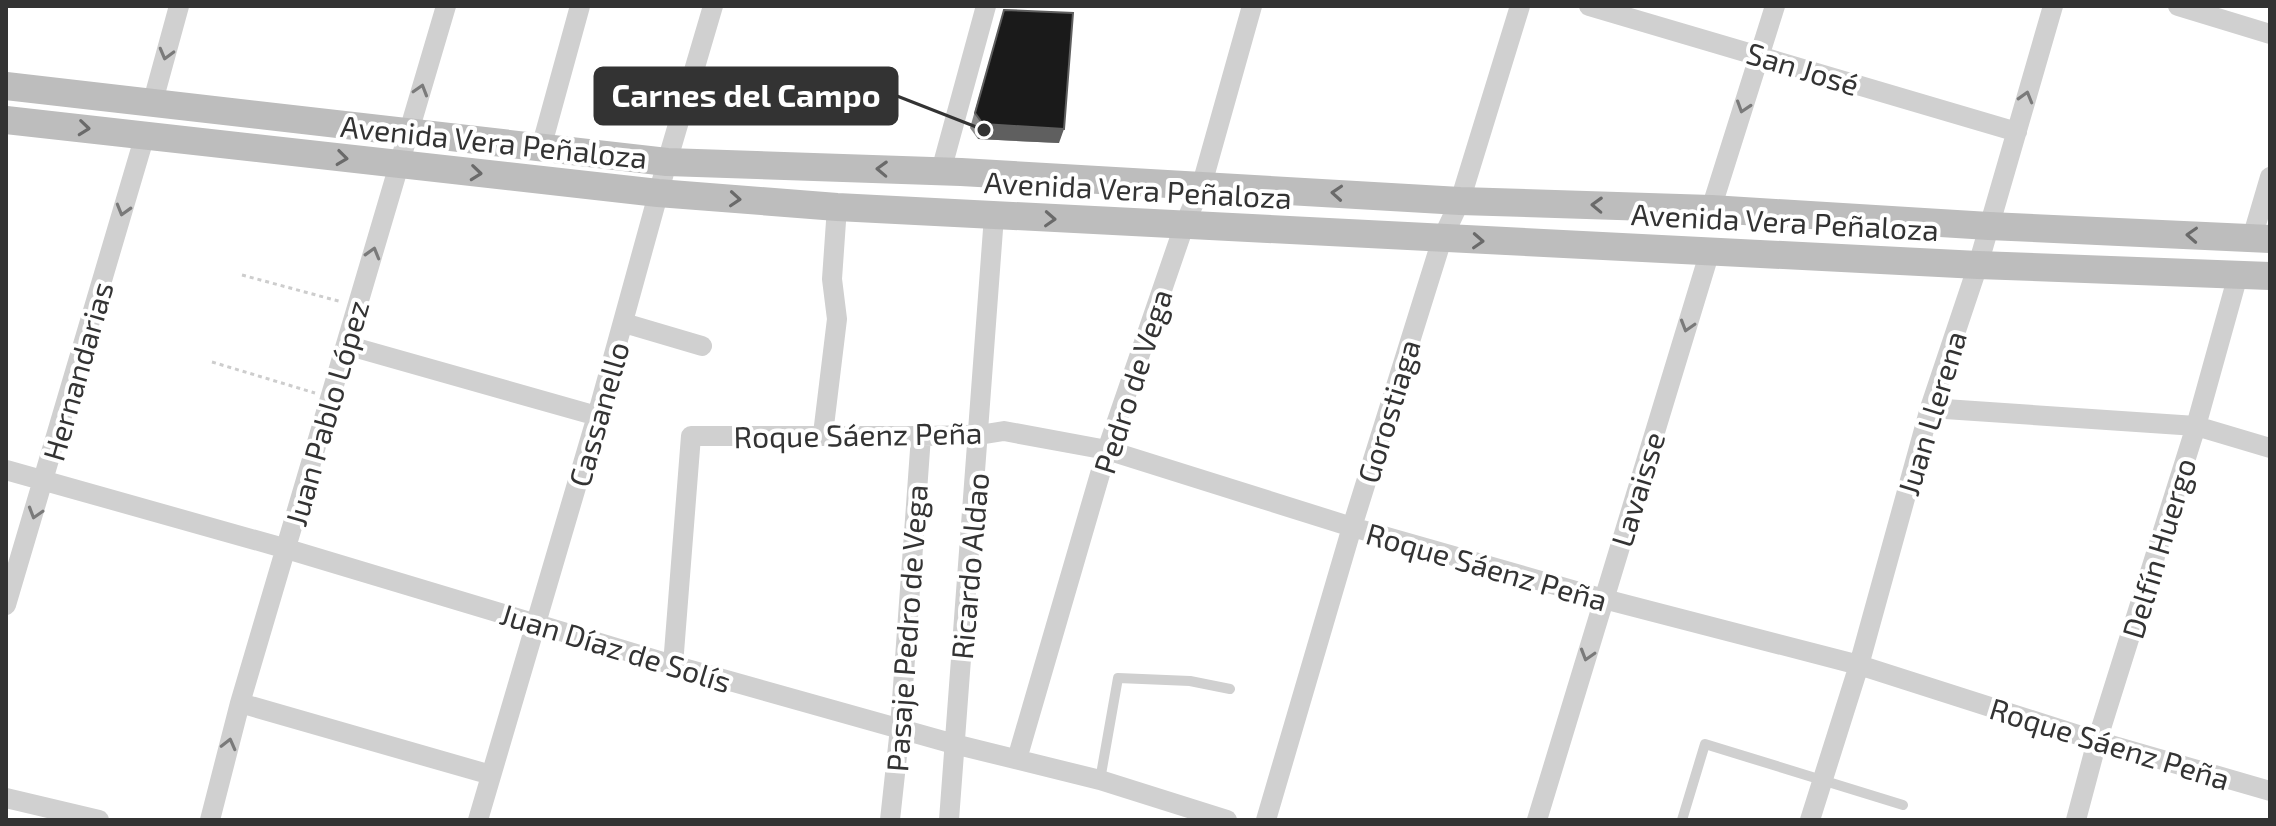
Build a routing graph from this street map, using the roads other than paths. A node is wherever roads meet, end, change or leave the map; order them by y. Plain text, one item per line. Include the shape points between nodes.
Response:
1 (179, 6) edge
2 (580, 6) edge
3 (713, 6) edge
4 (986, 6) edge
5 (1252, 6) edge
6 (1520, 6) edge
7 (1589, 6) edge
8 (1775, 6) edge
9 (2053, 6) edge
10 (2178, 6) edge
11 (442, 7) edge
12 (2270, 34) edge
13 (1760, 54) junction
14 (6, 86) edge
15 (153, 101) junction
16 (6, 120) edge
17 (408, 132) junction
18 (2017, 132) junction
19 (145, 135) junction
20 (541, 148) junction
21 (667, 162) junction
22 (399, 164) junction
23 (941, 171) junction
24 (2270, 177) edge
25 (1202, 184) junction
26 (658, 193) junction
27 (1460, 201) junction
28 (837, 207) junction
29 (1711, 209) junction
30 (994, 216) junction
31 (1184, 226) junction
32 (1989, 226) junction
33 (2261, 238) edge
34 (1442, 239) junction
35 (1710, 251) junction
36 (1978, 265) junction
37 (2238, 275) junction
38 (2270, 276) edge
39 (624, 323) junction
40 (346, 345) junction
41 (702, 346) dead end
42 (1930, 408) junction
43 (597, 416) junction
44 (2196, 426) junction
45 (823, 434) junction
46 (979, 435) junction
47 (921, 436) junction
48 (2270, 448) edge
49 (1107, 450) junction
50 (6, 470) edge
51 (44, 482) junction
52 (1352, 527) junction
53 (287, 549) junction
54 (1604, 599) junction
55 (6, 605) edge
56 (536, 622) junction
57 (673, 665) junction
58 (1859, 665) junction
59 (1230, 689) dead end
60 (240, 703) junction
61 (900, 728) junction
62 (2097, 741) junction
63 (954, 744) junction
64 (1017, 759) junction
65 (491, 775) junction
66 (1100, 780) junction
67 (1823, 780) junction
68 (2270, 791) edge
69 (6, 798) edge
70 (1903, 805) dead end
71 (99, 820) edge
72 (210, 820) edge
73 (478, 820) edge
74 (890, 820) edge
75 (949, 820) edge
76 (1227, 820) edge
77 (1266, 820) edge
78 (1537, 820) edge
79 (1682, 820) edge
80 (1810, 820) edge
81 (2076, 820) edge

1 -> 15 street
2 - 20 street
3 - 21 street, Cassanello
4 - 23 street
5 - 25 street, Pedro de Vega
6 - 27 street, Gorostiaga
7 - 13 street, San José
8 - 13 street
18 -> 9 street, Juan Llerena
10 - 12 street
17 -> 11 street, Juan Pablo López
13 - 18 street, San José
13 -> 29 street
14 - 15 main road, Avenida Vera Peñaloza
15 - 17 main road, Avenida Vera Peñaloza
16 -> 19 main road, Avenida Vera Peñaloza
17 - 20 main road, Avenida Vera Peñaloza
17 - 22 street, Juan Pablo López
18 - 32 street, Juan Llerena
19 -> 22 main road, Avenida Vera Peñaloza
19 -> 51 street, Hernandarias
20 - 21 main road, Avenida Vera Peñaloza
23 -> 21 main road, Avenida Vera Peñaloza
21 - 26 street, Cassanello
22 -> 26 main road, Avenida Vera Peñaloza
40 -> 22 street, Juan Pablo López
23 - 25 main road, Avenida Vera Peñaloza
24 - 33 street
27 -> 25 main road, Avenida Vera Peñaloza
25 - 31 street, Pedro de Vega
26 -> 28 main road, Avenida Vera Peñaloza
26 - 39 street, Cassanello
29 -> 27 main road, Avenida Vera Peñaloza
27 - 34 street, Gorostiaga
28 - 30 main road, Avenida Vera Peñaloza
28 - 45 street via 832,279 837,319
29 - 32 main road, Avenida Vera Peñaloza
30 -> 31 main road, Avenida Vera Peñaloza
30 - 46 street, Ricardo Aldao
31 - 34 main road, Avenida Vera Peñaloza
31 - 49 street, Pedro de Vega
33 -> 32 main road, Avenida Vera Peñaloza
32 - 36 street, Juan Llerena
34 -> 35 main road, Avenida Vera Peñaloza
34 - 52 street, Gorostiaga
35 - 36 main road, Avenida Vera Peñaloza
35 -> 54 street, Lavaisse
36 - 37 main road, Avenida Vera Peñaloza
36 - 42 street, Juan Llerena
37 - 38 main road, Avenida Vera Peñaloza
37 - 44 street, Delfín Huergo
39 - 41 street
39 - 43 street, Cassanello
40 - 43 street
40 - 53 street, Juan Pablo López
42 - 44 street
42 - 58 street, Juan Llerena
43 - 56 street, Cassanello
44 - 48 street
44 - 62 street, Delfín Huergo
45 - 47 street, Roque Sáenz Peña
45 - 57 street, Roque Sáenz Peña via 691,436
46 - 47 street, Roque Sáenz Peña
46 - 49 street, Roque Sáenz Peña via 1004,431
46 - 63 street, Ricardo Aldao
47 - 61 street, Pasaje Pedro de Vega
49 - 52 street, Roque Sáenz Peña
49 - 64 street, Pedro de Vega
50 - 51 street, Juan Díaz de Solís
51 - 53 street, Juan Díaz de Solís
51 -> 55 street, Hernandarias
52 - 54 street, Roque Sáenz Peña
52 - 77 street, Gorostiaga
53 - 56 street, Juan Díaz de Solís
53 - 60 street, Juan Pablo López
54 - 58 street, Roque Sáenz Peña
54 -> 78 street, Lavaisse
56 - 57 street, Juan Díaz de Solís
56 - 65 street, Cassanello
57 - 61 street, Juan Díaz de Solís
58 - 62 street, Roque Sáenz Peña
58 - 67 street, Juan Llerena
59 - 66 lane via 1190,681 1118,678
60 - 65 street
72 -> 60 street, Juan Pablo López
61 - 63 street, Juan Díaz de Solís
61 - 74 street, Pasaje Pedro de Vega
62 - 68 street, Roque Sáenz Peña
62 - 81 street, Delfín Huergo
63 - 64 street, Juan Díaz de Solís
63 - 75 street, Ricardo Aldao
64 - 66 street, Juan Díaz de Solís
65 - 73 street, Cassanello
66 - 76 street, Juan Díaz de Solís
67 - 70 lane
67 - 79 lane via 1705,744
67 - 80 street, Juan Llerena
69 - 71 street

